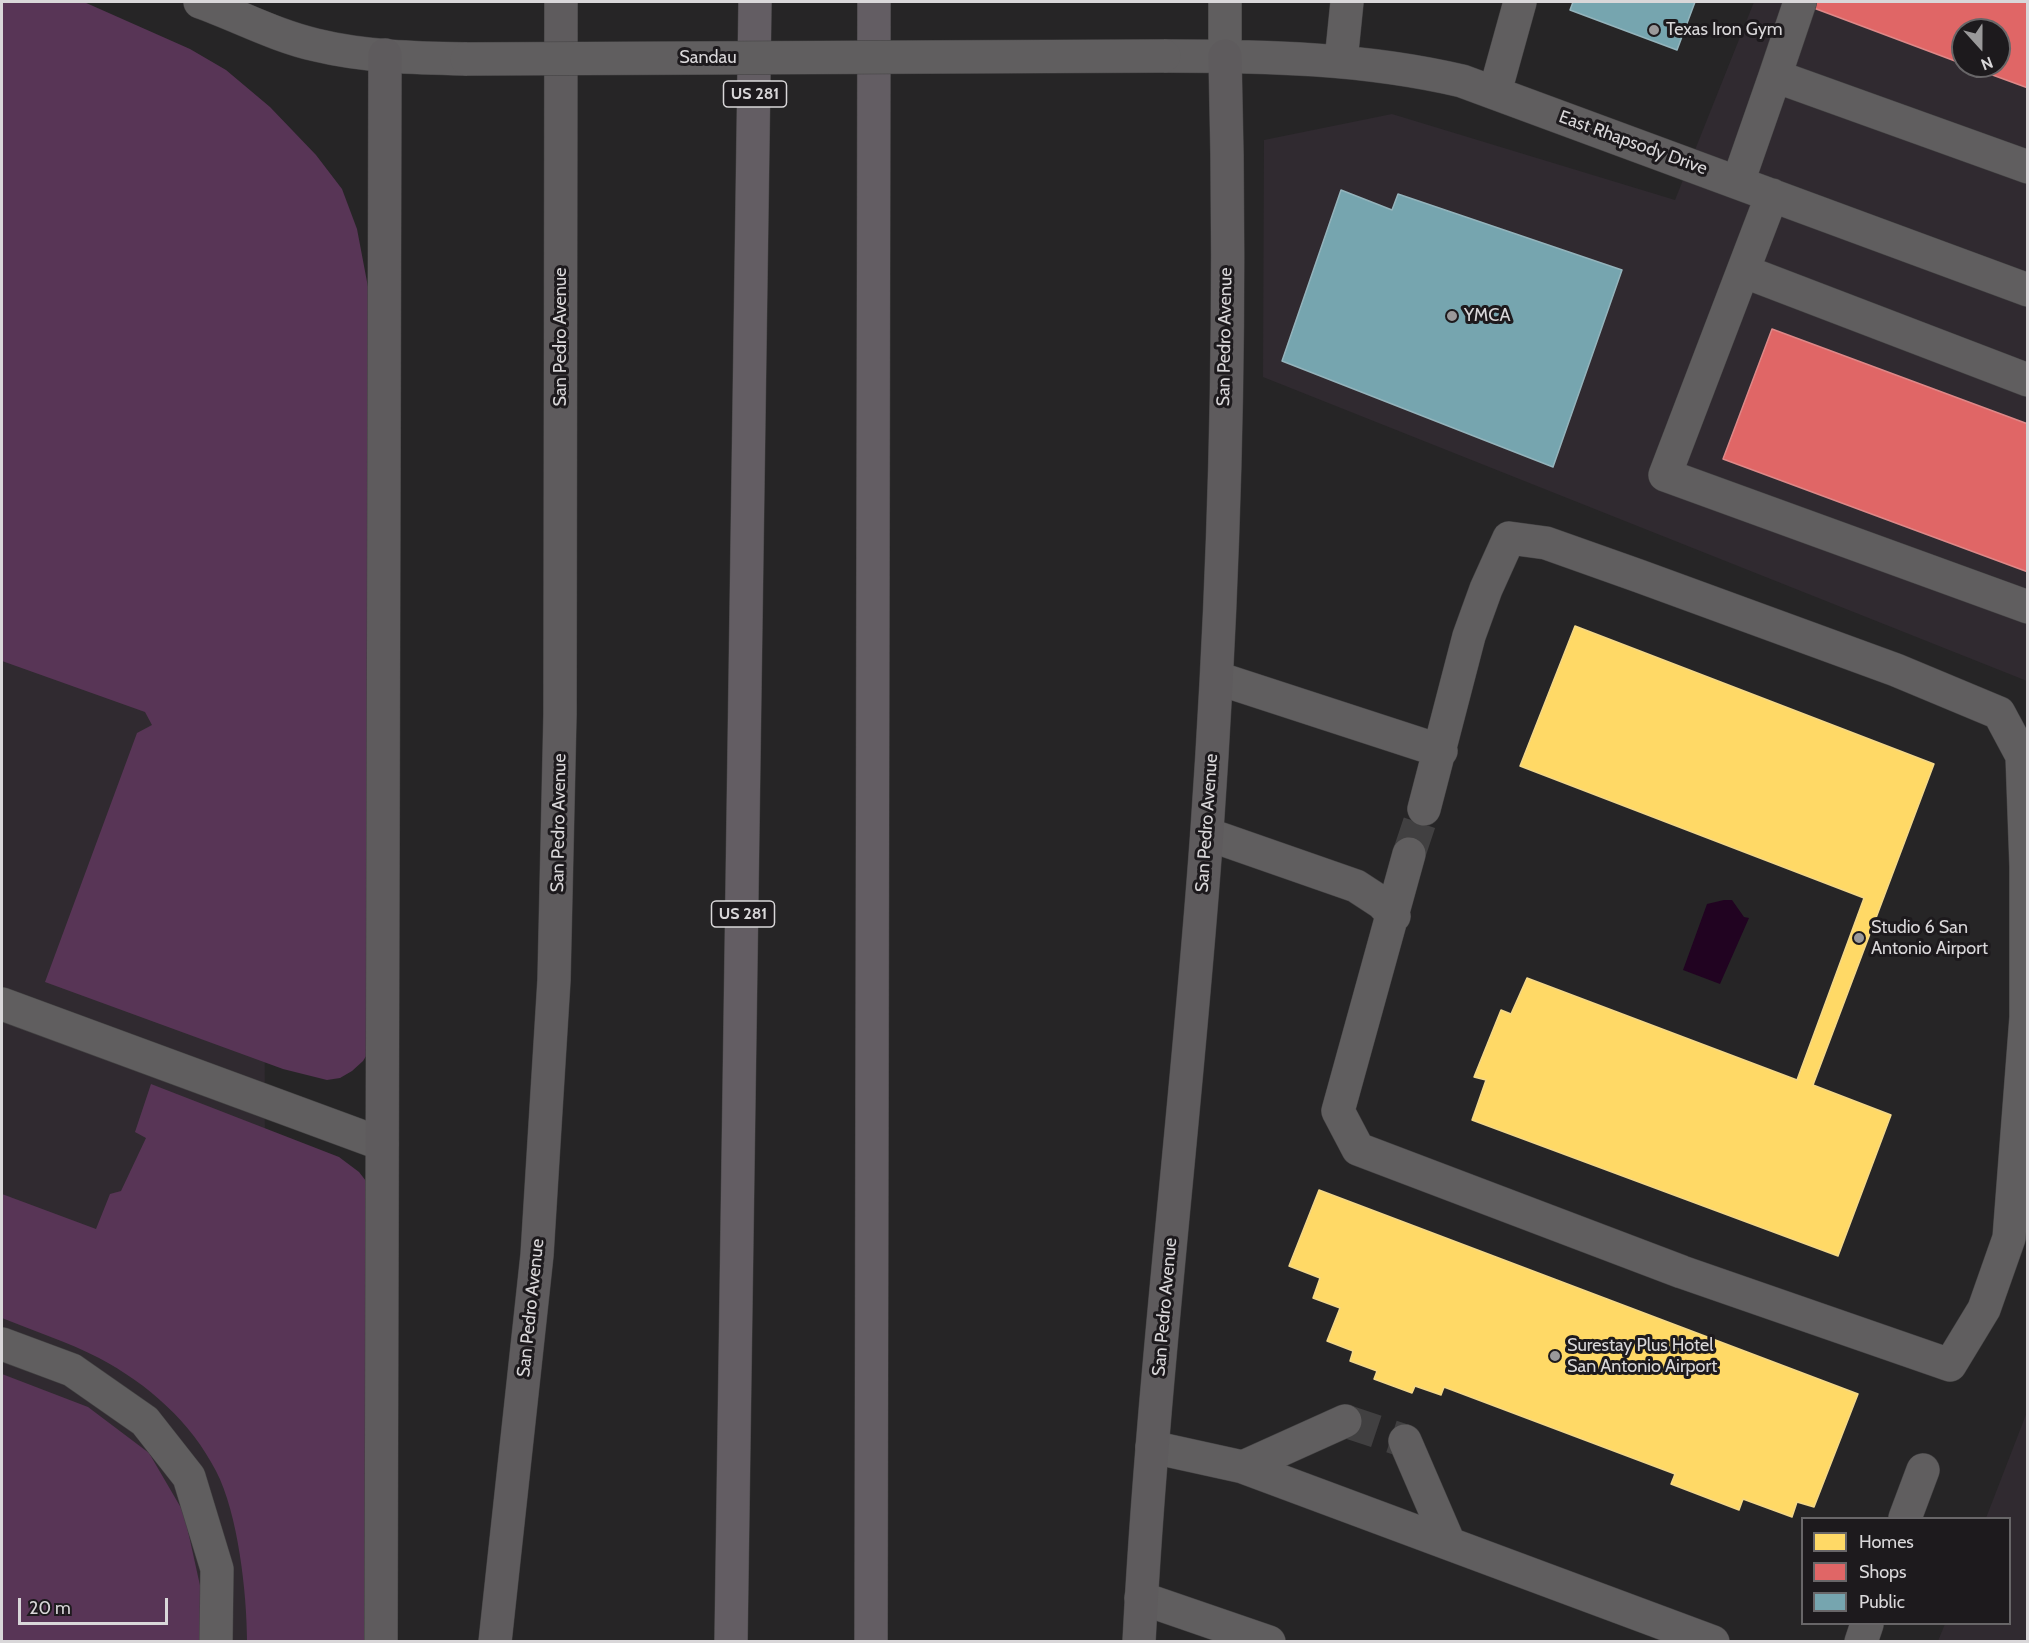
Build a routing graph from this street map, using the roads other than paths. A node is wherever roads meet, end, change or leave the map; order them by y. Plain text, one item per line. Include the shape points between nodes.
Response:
1 (200, 2) edge
2 (561, 2) edge
3 (755, 2) edge
4 (874, 2) edge
5 (1225, 2) edge
6 (1347, 2) edge
7 (1520, 2) edge
8 (1800, 2) edge
9 (385, 55) junction
10 (1225, 56) junction
11 (1341, 61) junction
12 (1775, 76) junction
13 (1495, 92) junction
14 (2028, 167) edge
15 (1738, 182) junction
16 (1772, 195) junction
17 (1743, 271) junction
18 (2028, 290) edge
19 (2028, 380) edge
20 (2028, 607) edge
21 (1217, 678) junction
22 (1440, 751) junction
23 (1424, 809) tunnel mouth
24 (1207, 834) junction
25 (1409, 854) tunnel mouth
26 (1394, 916) junction
27 (2, 1004) edge
28 (382, 1144) junction
29 (2, 1344) edge
30 (1345, 1421) tunnel mouth
31 (1405, 1441) dead end
32 (1152, 1447) junction
33 (1243, 1467) junction
34 (1923, 1470) dead end
35 (1905, 1517) edge
36 (1449, 1544) junction
37 (1141, 1598) junction
38 (1866, 1625) edge
39 (216, 1641) edge
40 (381, 1641) edge
41 (495, 1641) edge
42 (731, 1641) edge
43 (871, 1641) edge
44 (1139, 1641) edge
45 (1269, 1641) edge
46 (1713, 1641) edge
47 (1861, 1641) edge

1 - 9 street, Sandau via 316,45
2 - 41 main road, San Pedro Avenue via 560,714 554,980 537,1255
3 - 42 highway, US 281
4 - 43 highway
5 - 10 street, San Pedro Avenue
6 - 11 street
7 - 13 street
8 - 12 street
9 - 10 street, Sandau, bridge via 467,59
9 - 28 main road
10 - 11 street, East Rhapsody Drive
10 - 21 main road, San Pedro Avenue via 1227,161
11 - 13 street, East Rhapsody Drive via 1426,72
12 - 14 street
12 - 15 street
13 - 15 street, East Rhapsody Drive
15 - 16 street, East Rhapsody Drive
16 - 17 street
16 - 18 street, East Rhapsody Drive
17 - 19 street
17 - 20 street via 1665,475
21 - 22 street
21 - 24 main road, San Pedro Avenue
22 - 23 street
22 - 26 street via 1469,636 1509,538 1546,543 1629,572 1896,670 1999,713 2022,756 2026,1017 2009,1238 1984,1310 1950,1365 1671,1268 1358,1149 1338,1111
24 - 26 street via 1356,886
24 - 32 main road, San Pedro Avenue
25 - 26 street
27 - 28 street
28 - 40 main road
29 - 39 street via 72,1370 145,1421 189,1477 217,1569
30 - 33 street
31 - 36 street
32 - 33 street
32 - 37 main road, San Pedro Avenue
33 - 36 street
34 - 35 street
36 - 46 street
37 - 44 main road, San Pedro Avenue
37 - 45 street
38 - 47 street

